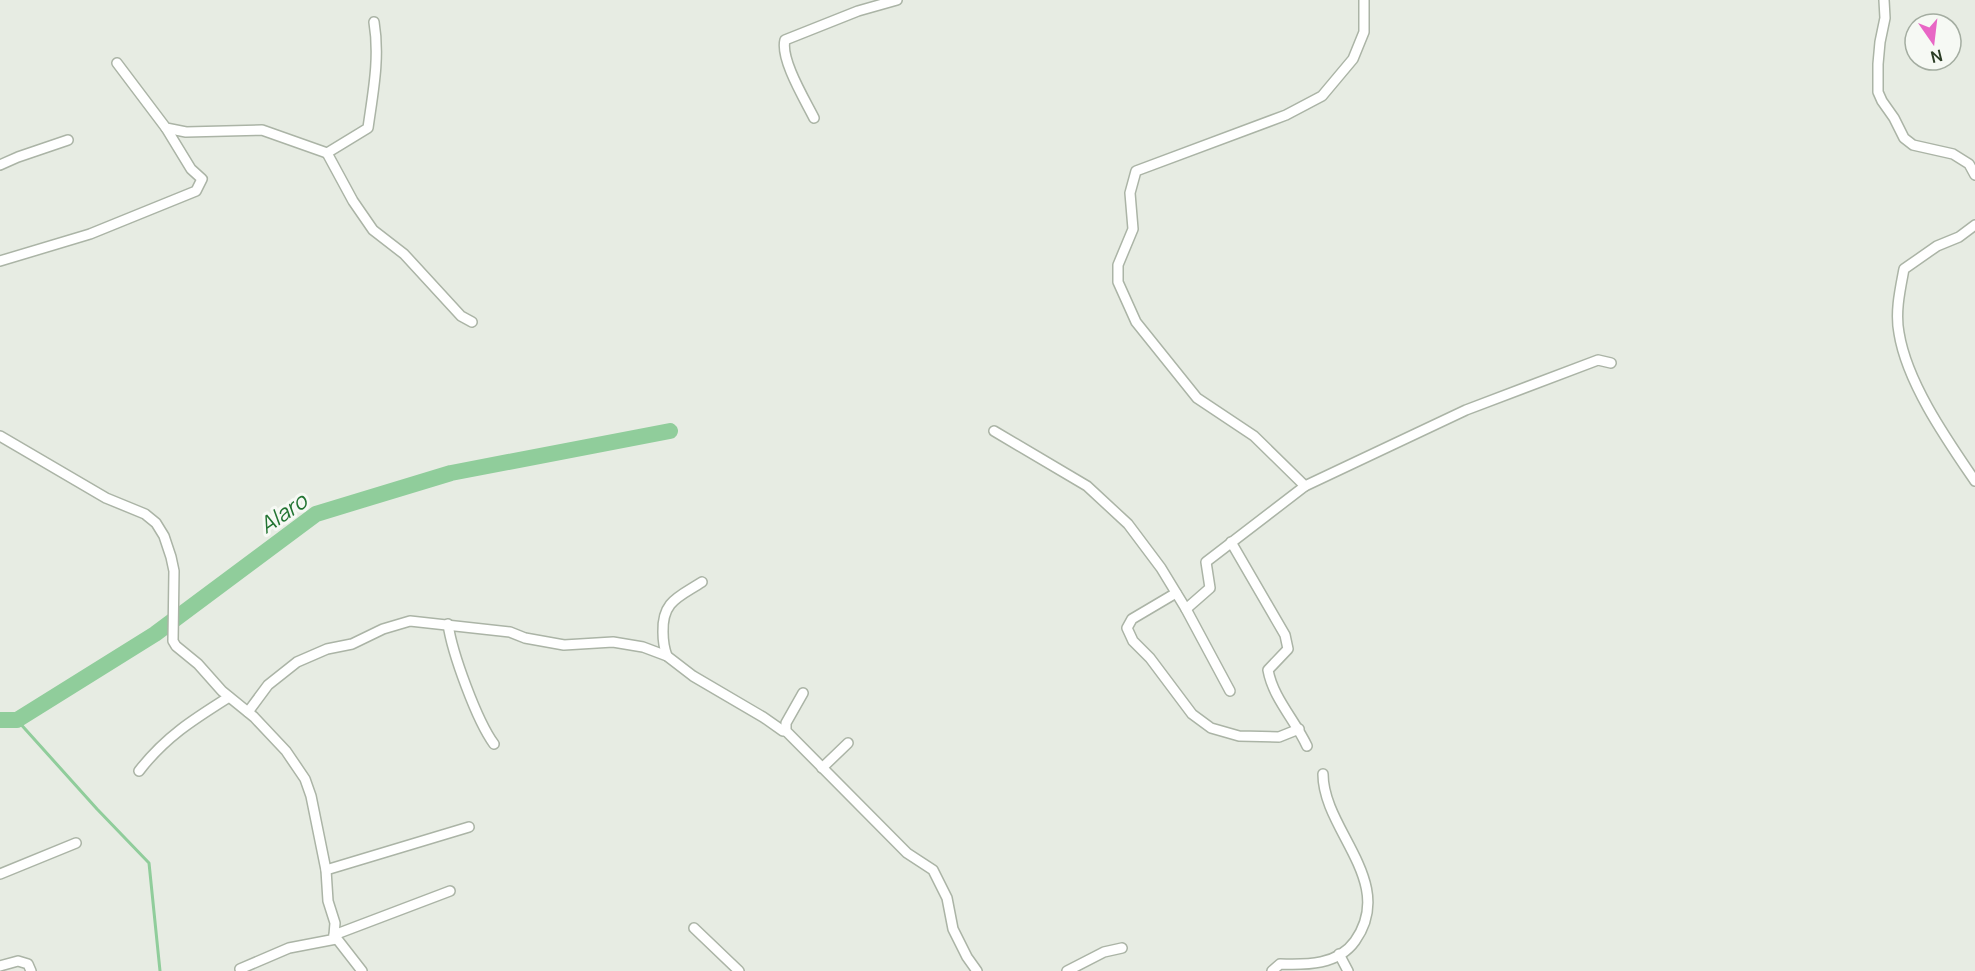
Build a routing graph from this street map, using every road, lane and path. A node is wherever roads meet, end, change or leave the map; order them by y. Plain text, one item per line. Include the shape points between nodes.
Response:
1 (897, 0) edge
2 (1364, 0) edge
3 (1884, 0) edge
4 (867, 4) edge
5 (374, 22) dead end
6 (117, 63) dead end
7 (814, 118) dead end
8 (166, 128) junction
9 (68, 140) dead end
10 (327, 153) junction
11 (0, 165) edge
12 (1975, 175) edge
13 (1975, 225) edge
14 (0, 261) edge
15 (472, 322) dead end
16 (1611, 363) dead end
17 (994, 431) dead end
18 (0, 436) edge
19 (1975, 481) edge
20 (1305, 486) junction
21 (1231, 543) junction
22 (702, 582) dead end
23 (1176, 593) junction
24 (1186, 609) junction
25 (448, 624) junction
26 (667, 656) junction
27 (1230, 690) dead end
28 (802, 693) dead end
29 (230, 696) junction
30 (248, 712) junction
31 (1299, 729) junction
32 (786, 731) junction
33 (848, 743) dead end
34 (494, 744) dead end
35 (1307, 746) dead end
36 (822, 768) junction
37 (139, 771) dead end
38 (1323, 774) dead end
39 (469, 827) dead end
40 (76, 843) dead end
41 (326, 870) junction
42 (0, 874) edge
43 (450, 891) dead end
44 (694, 928) dead end
45 (335, 937) junction
46 (1122, 948) dead end
47 (1339, 954) junction
48 (0, 966) edge
49 (240, 969) dead end
50 (32, 971) edge
51 (362, 971) edge
52 (739, 971) edge
53 (977, 971) edge
54 (1066, 971) edge
55 (1272, 971) edge
56 (1348, 971) edge

1 - 4 street
2 - 20 street via 1364,32 1353,59 1322,96 1286,115 1136,171 1130,193 1133,230 1118,265 1118,282 1136,322 1197,398 1254,436
3 - 12 street via 1878,64 1878,92 1882,101 1904,138 1953,154 1969,164
4 - 7 street via 785,40 783,46 792,74
5 - 10 street via 376,80 369,128
6 - 8 street
8 - 10 street via 186,132 262,130
8 - 14 street via 191,169 202,179 196,191 90,234
9 - 11 street
10 - 15 street via 373,230 404,254 461,316
13 - 19 street via 1904,269 1898,299 1904,353 1934,417
16 - 20 street via 1598,360 1466,410
17 - 23 street via 1087,486 1128,524
18 - 29 street via 156,523 174,571 173,641
20 - 21 street
21 - 24 street via 1206,562 1210,588
21 - 31 street via 1285,635 1288,649 1268,670 1286,711
22 - 26 street via 664,612 663,647
23 - 24 street
23 - 31 street via 1132,619 1127,628 1192,714 1210,728 1239,736 1279,737
24 - 27 street
25 - 26 street via 510,632 564,645 613,642
25 - 30 street via 410,621 297,662 268,685
25 - 34 street via 450,641
26 - 32 street via 719,693
28 - 32 street via 786,723
29 - 30 street
29 - 37 street via 182,726
30 - 41 street via 286,751 305,779
31 - 35 street
32 - 36 street
33 - 36 street
36 - 53 street via 907,853 933,870 947,898 953,928
38 - 47 street via 1331,810 1362,870 1369,904 1365,927 1350,948
39 - 41 street
40 - 42 street
41 - 45 street
43 - 45 street
44 - 52 street
45 - 49 street via 289,948
45 - 51 street
46 - 54 street via 1104,952
47 - 55 street via 1327,961 1280,964
47 - 56 street
48 - 50 street via 18,961 28,964

